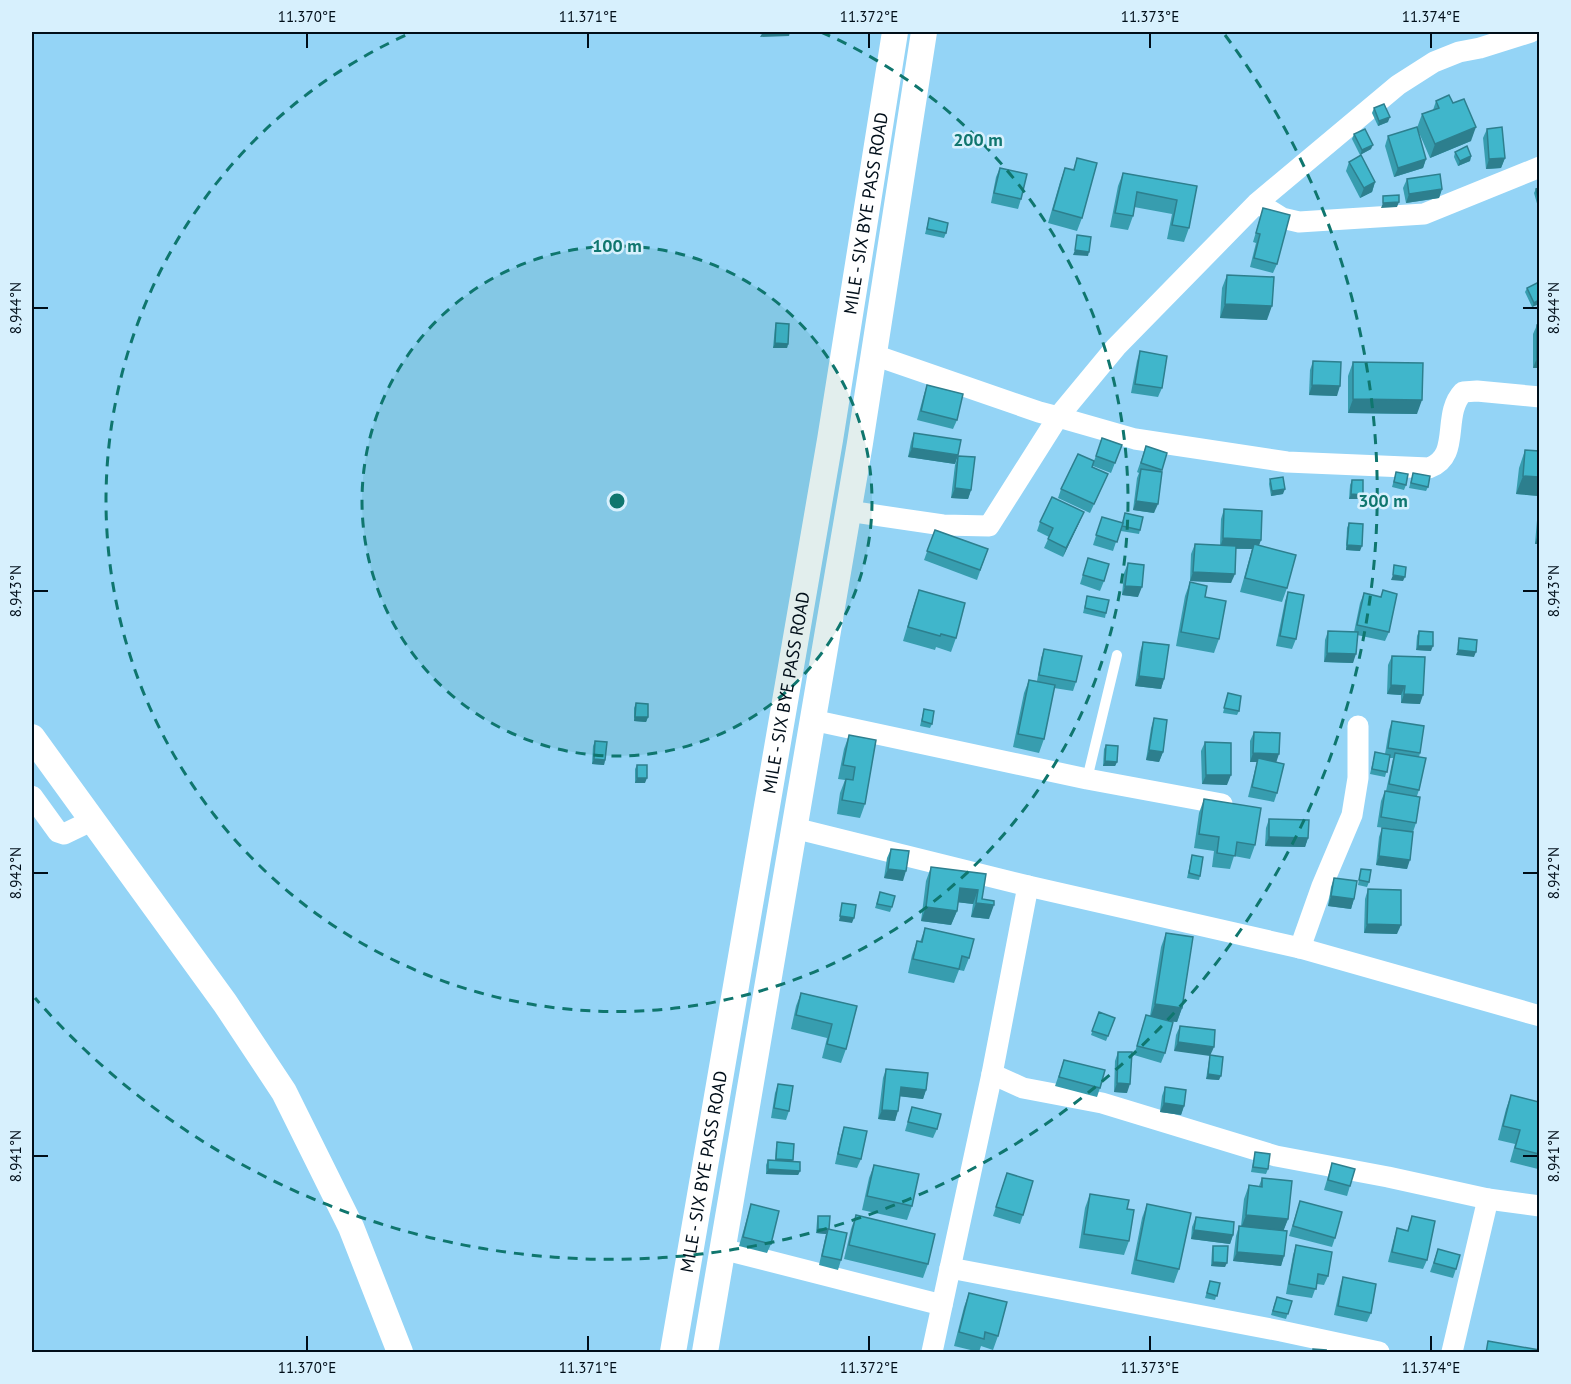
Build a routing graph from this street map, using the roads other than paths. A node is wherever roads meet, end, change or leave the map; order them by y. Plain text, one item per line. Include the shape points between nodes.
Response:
1 (895, 32) edge
2 (924, 32) edge
3 (1531, 32) edge
4 (1539, 167) edge
5 (1257, 202) junction
6 (874, 355) junction
7 (1539, 397) edge
8 (1058, 417) junction
9 (830, 440) junction
10 (860, 443) junction
11 (848, 511) junction
12 (1117, 654) dead end
13 (812, 720) junction
14 (1358, 726) dead end
15 (32, 737) edge
16 (1087, 779) junction
17 (32, 796) edge
18 (1222, 804) edge
19 (92, 821) junction
20 (794, 828) junction
21 (1028, 886) junction
22 (1300, 948) junction
23 (1539, 1016) edge
24 (992, 1074) junction
25 (1488, 1199) junction
26 (1539, 1206) edge
27 (722, 1249) junction
28 (950, 1268) junction
29 (942, 1305) junction
30 (400, 1353) edge
31 (673, 1353) edge
32 (705, 1353) edge
33 (932, 1353) edge
34 (1379, 1353) edge
35 (1452, 1353) edge

1 - 9 street, MILE - SIX BYE PASS ROAD
2 - 6 street
3 - 5 street via 1434,62 1398,85
4 - 5 street via 1424,214 1299,222 1282,218
5 - 8 street via 1116,347
6 - 8 street
6 - 10 street
7 - 8 street via 1463,392 1452,412 1445,458 1430,468 1287,462 1135,439
8 - 11 street via 989,526 943,525
9 - 10 street
9 - 31 street, MILE - SIX BYE PASS ROAD
10 - 11 street
11 - 13 street
12 - 16 lane
13 - 16 street
13 - 20 street
14 - 22 street via 1358,778 1352,815
15 - 19 street
16 - 18 street
17 - 19 street via 58,832 64,834
19 - 30 street via 225,1003 284,1092 351,1227
20 - 21 street
20 - 27 street
21 - 22 street
21 - 24 street
22 - 23 street
24 - 25 street via 1023,1088 1102,1103 1276,1156
24 - 28 street
25 - 26 street
25 - 35 street
27 - 29 street
27 - 32 street
28 - 29 street
28 - 34 street
29 - 33 street

